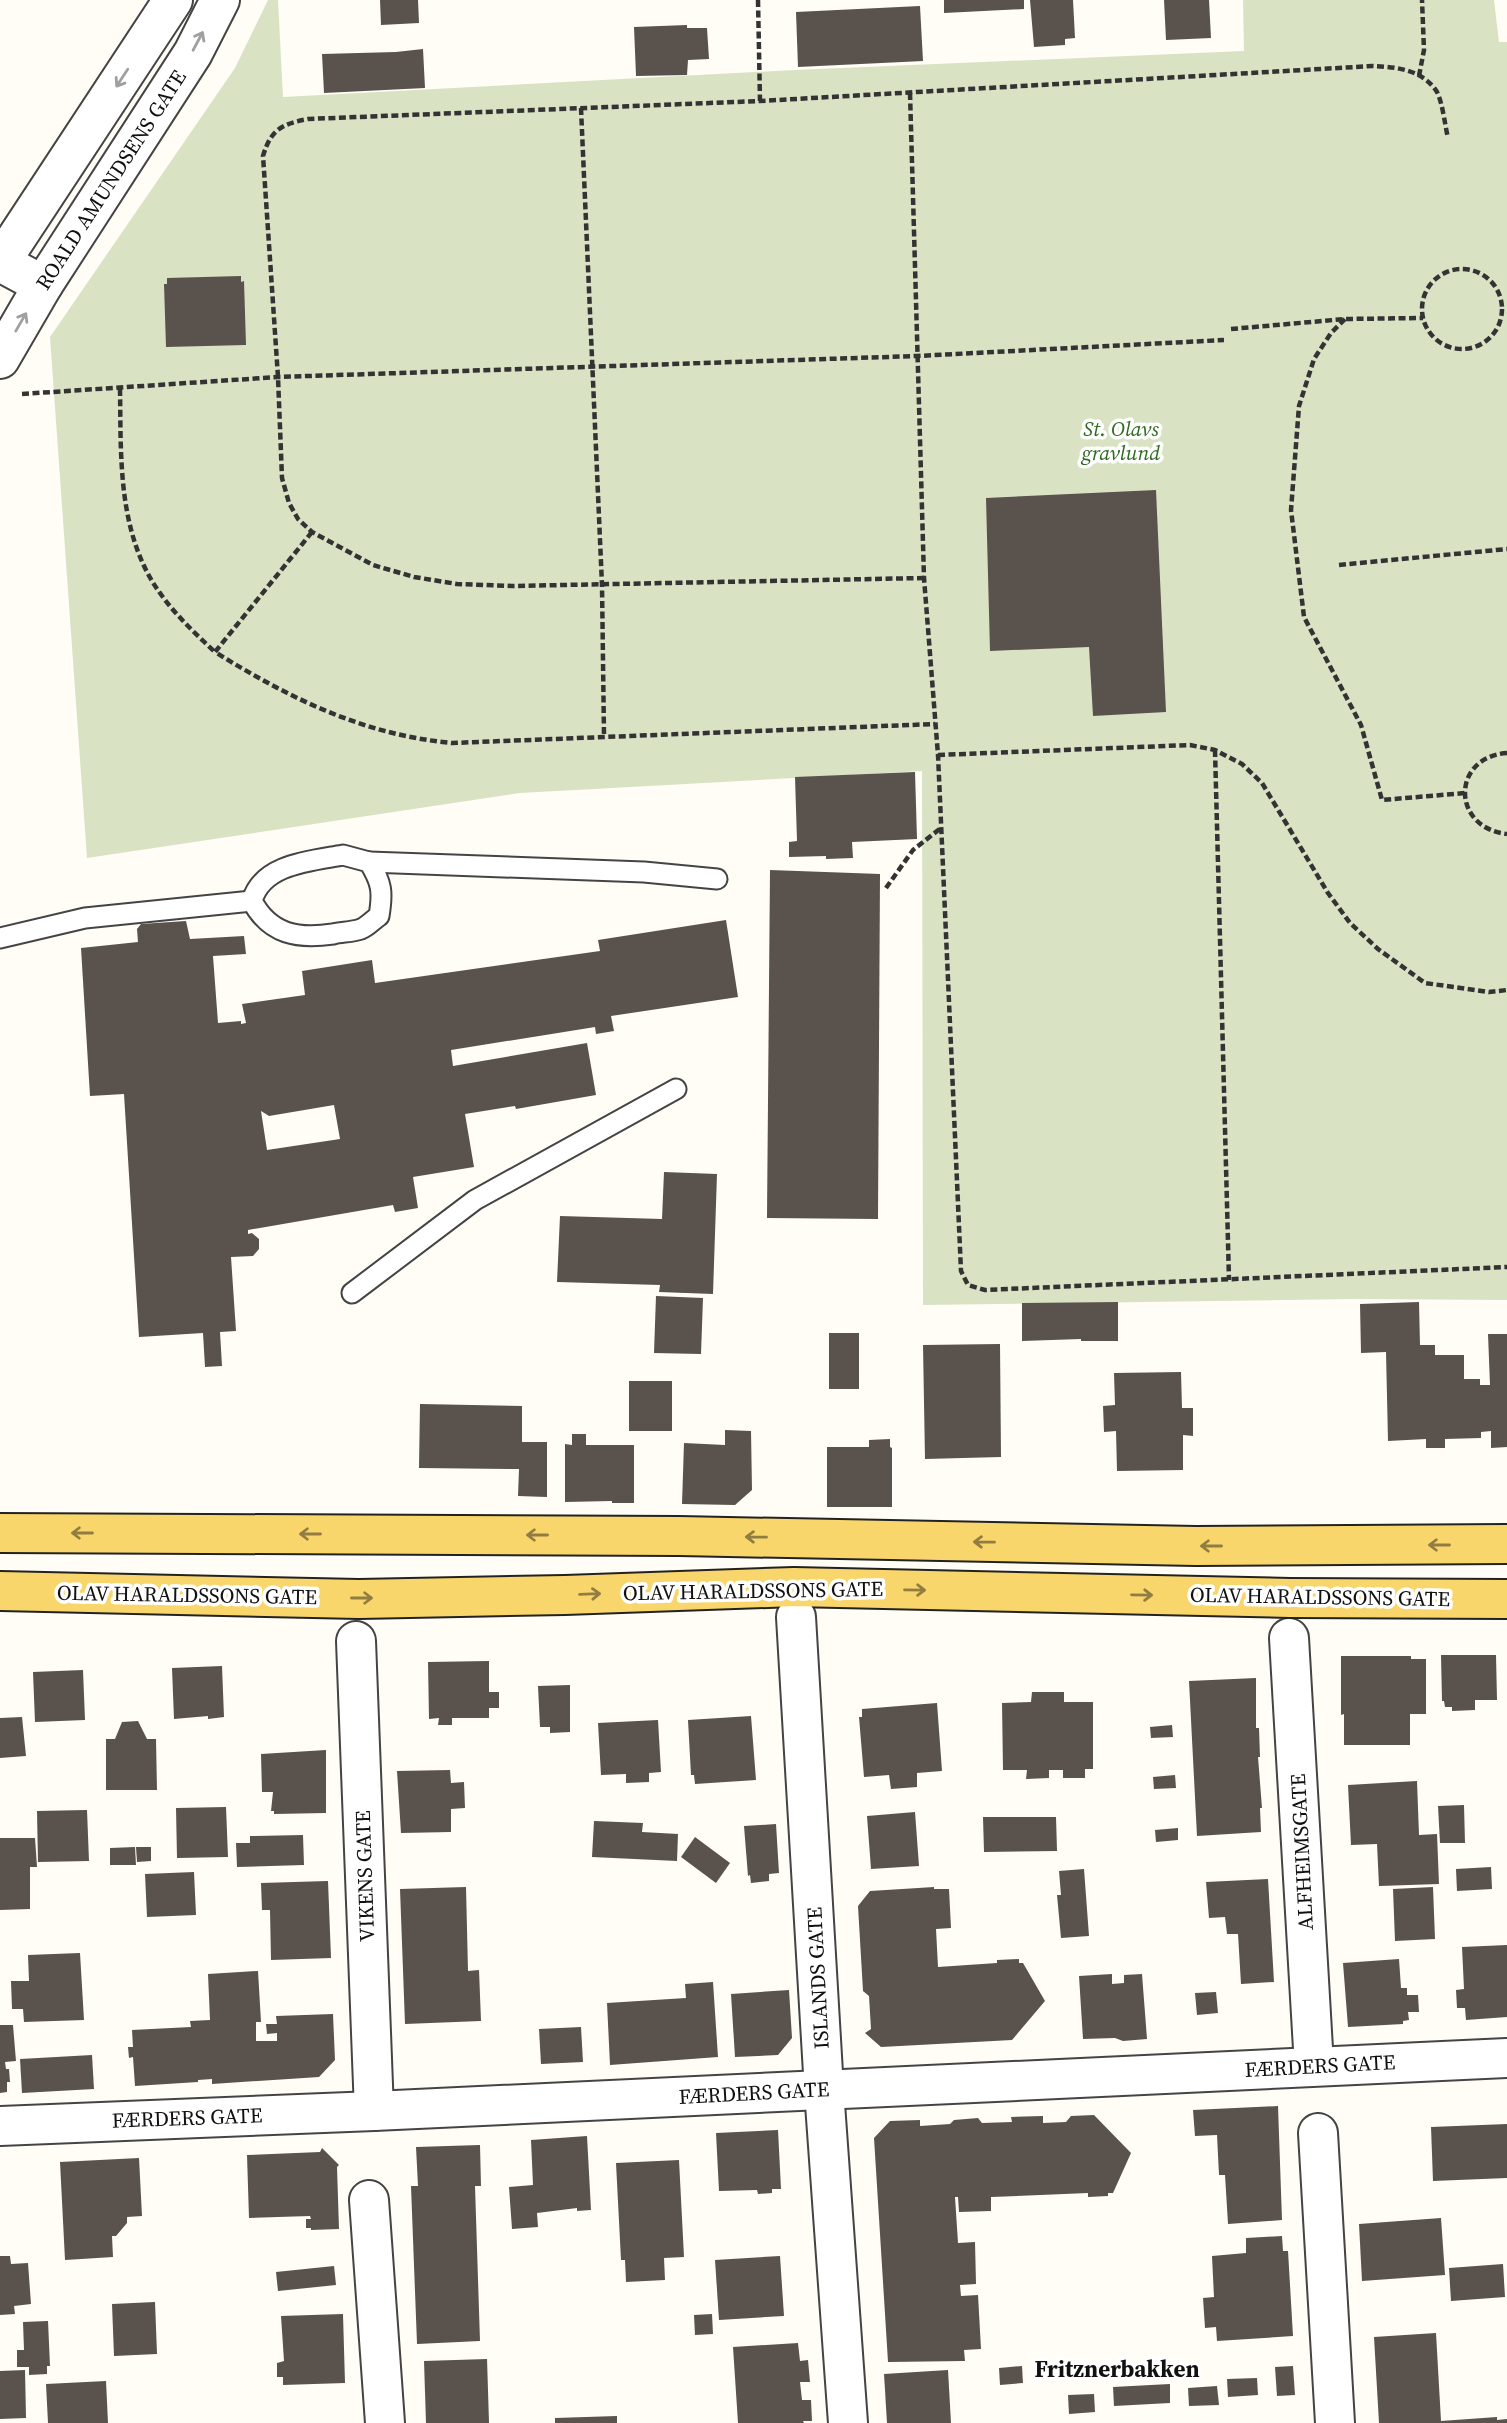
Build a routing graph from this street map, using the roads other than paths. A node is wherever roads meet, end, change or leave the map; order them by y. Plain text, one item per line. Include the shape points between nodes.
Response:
1 (173, 0) edge
2 (220, 0) edge
3 (0, 262) edge
4 (43, 285) junction
5 (0, 359) edge
6 (369, 862) junction
7 (716, 878) dead end
8 (252, 901) junction
9 (0, 938) edge
10 (676, 1089) dead end
11 (352, 1293) dead end
12 (0, 1533) edge
13 (1507, 1544) edge
14 (0, 1591) edge
15 (1507, 1599) edge
16 (796, 1617) dead end
17 (1289, 1638) dead end
18 (356, 1641) dead end
19 (1507, 2058) edge
20 (1314, 2066) junction
21 (824, 2090) junction
22 (374, 2111) junction
23 (0, 2126) edge
24 (1318, 2133) dead end
25 (369, 2200) dead end
26 (385, 2423) edge
27 (848, 2423) edge
28 (1335, 2423) edge

1 -> 3 street
4 -> 2 street, ROALD AMUNDSENS GATE via 192,53
3 - 4 street
5 -> 4 street, ROALD AMUNDSENS GATE
6 - 7 lane
6 - 8 lane via 343,855 298,863 266,878 256,887
6 - 8 lane via 383,896 379,916 361,929 310,937 290,935 272,925
8 - 9 lane via 85,918
10 - 11 lane via 475,1200
13 -> 12 main road via 1196,1546 679,1536
14 -> 15 main road, OLAV HARALDSSONS GATE via 359,1598 794,1587
16 - 21 street, ISLANDS GATE
17 - 20 street, ALFHEIMSGATE
18 - 22 street, VIKENS GATE
19 - 20 street, FÆRDERS GATE
20 - 21 street, FÆRDERS GATE
21 - 22 street, FÆRDERS GATE
21 - 27 street, ISLANDS GATE
22 - 23 street, FÆRDERS GATE
24 - 28 street
25 - 26 street

